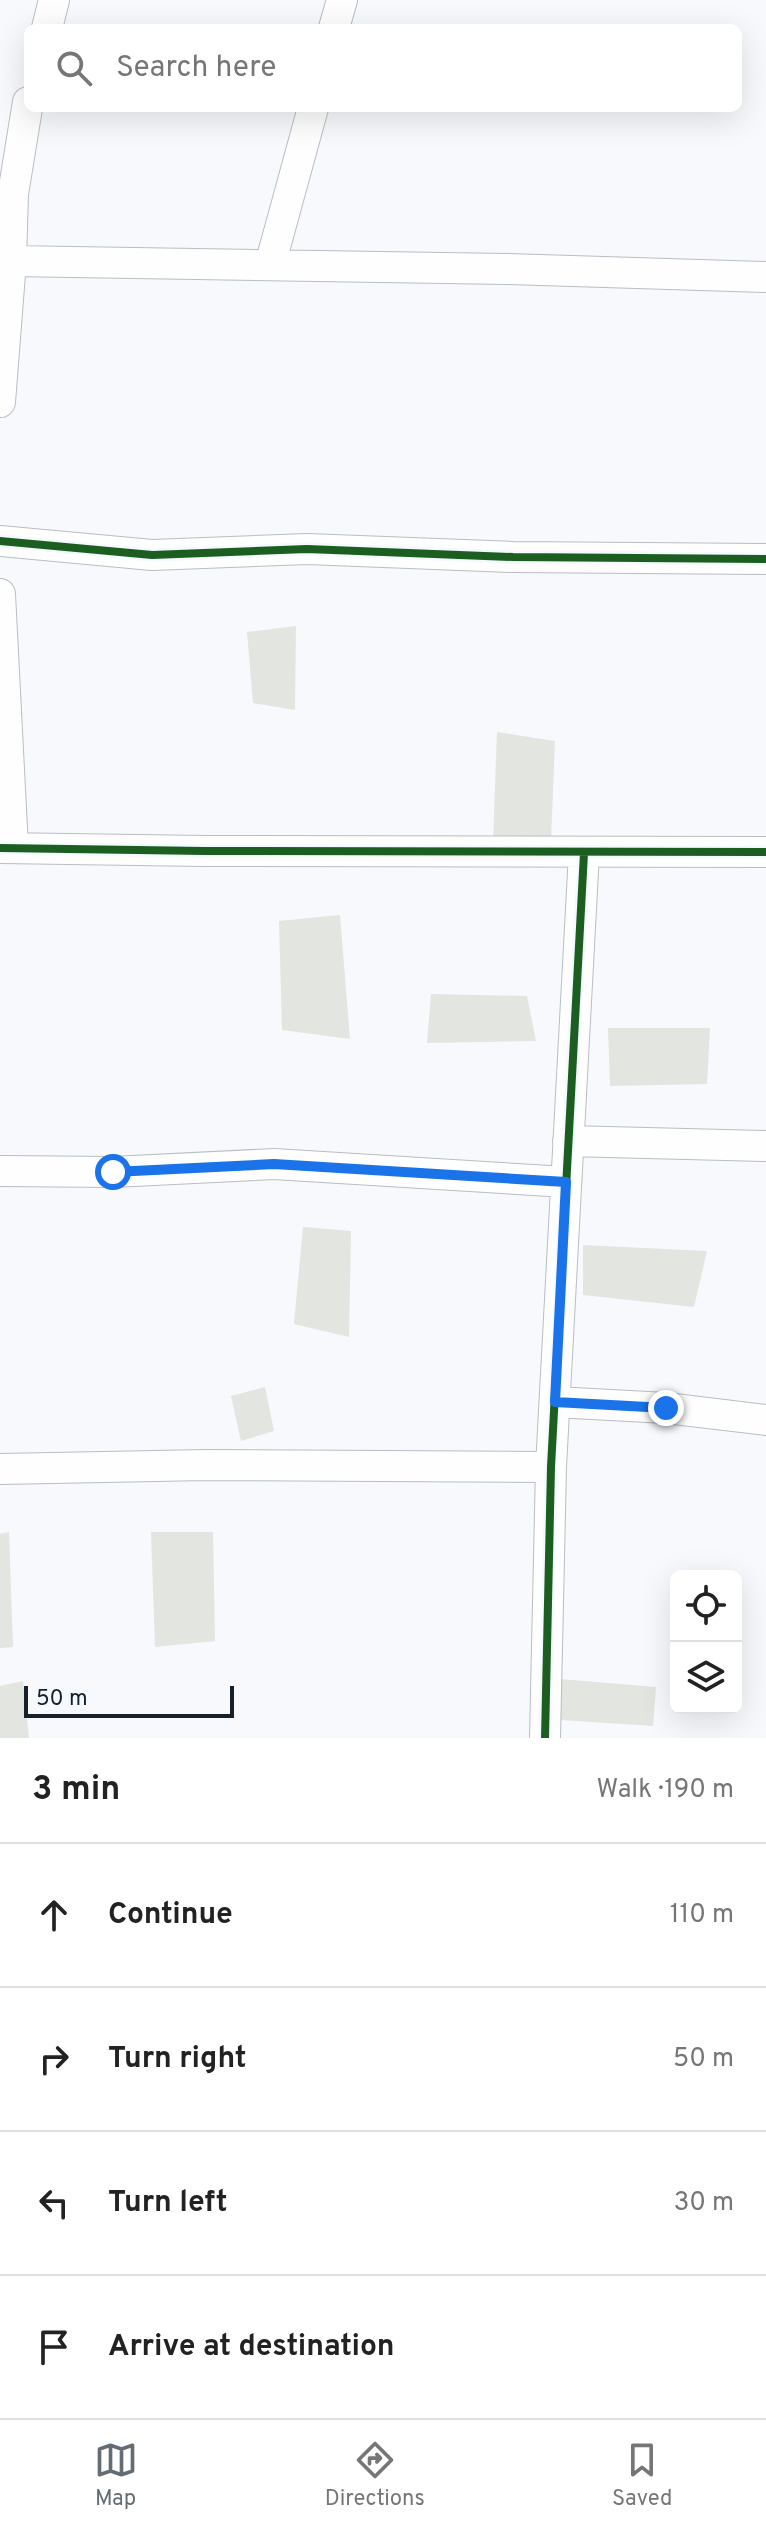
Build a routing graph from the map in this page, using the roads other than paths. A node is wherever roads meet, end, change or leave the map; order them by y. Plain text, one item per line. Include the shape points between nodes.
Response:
1 (54, 0) edge
2 (342, 0) edge
3 (48, 24) edge
4 (335, 24) edge
5 (26, 112) edge
6 (312, 112) edge
7 (11, 261) junction
8 (270, 265) junction
9 (766, 277) edge
10 (0, 402) edge
11 (0, 541) edge
12 (766, 559) edge
13 (0, 594) edge
14 (7, 848) edge
15 (766, 852) edge
16 (584, 853) junction
17 (568, 1141) junction
18 (766, 1146) edge
19 (0, 1171) edge
20 (566, 1182) junction
21 (555, 1402) junction
22 (766, 1420) edge
23 (551, 1467) junction
24 (0, 1469) edge
25 (545, 1738) edge

1 - 3 street
2 - 4 street
5 - 7 street via 13,194
6 - 8 street
7 - 8 street
7 - 10 street
8 - 9 street
11 - 12 street via 152,555 307,549
13 - 14 street
14 - 16 street
15 - 16 street
16 - 17 street
17 - 18 street
17 - 20 street
19 - 20 street via 274,1164
20 - 21 street
21 - 22 street
21 - 23 street
23 - 24 street
23 - 25 street

